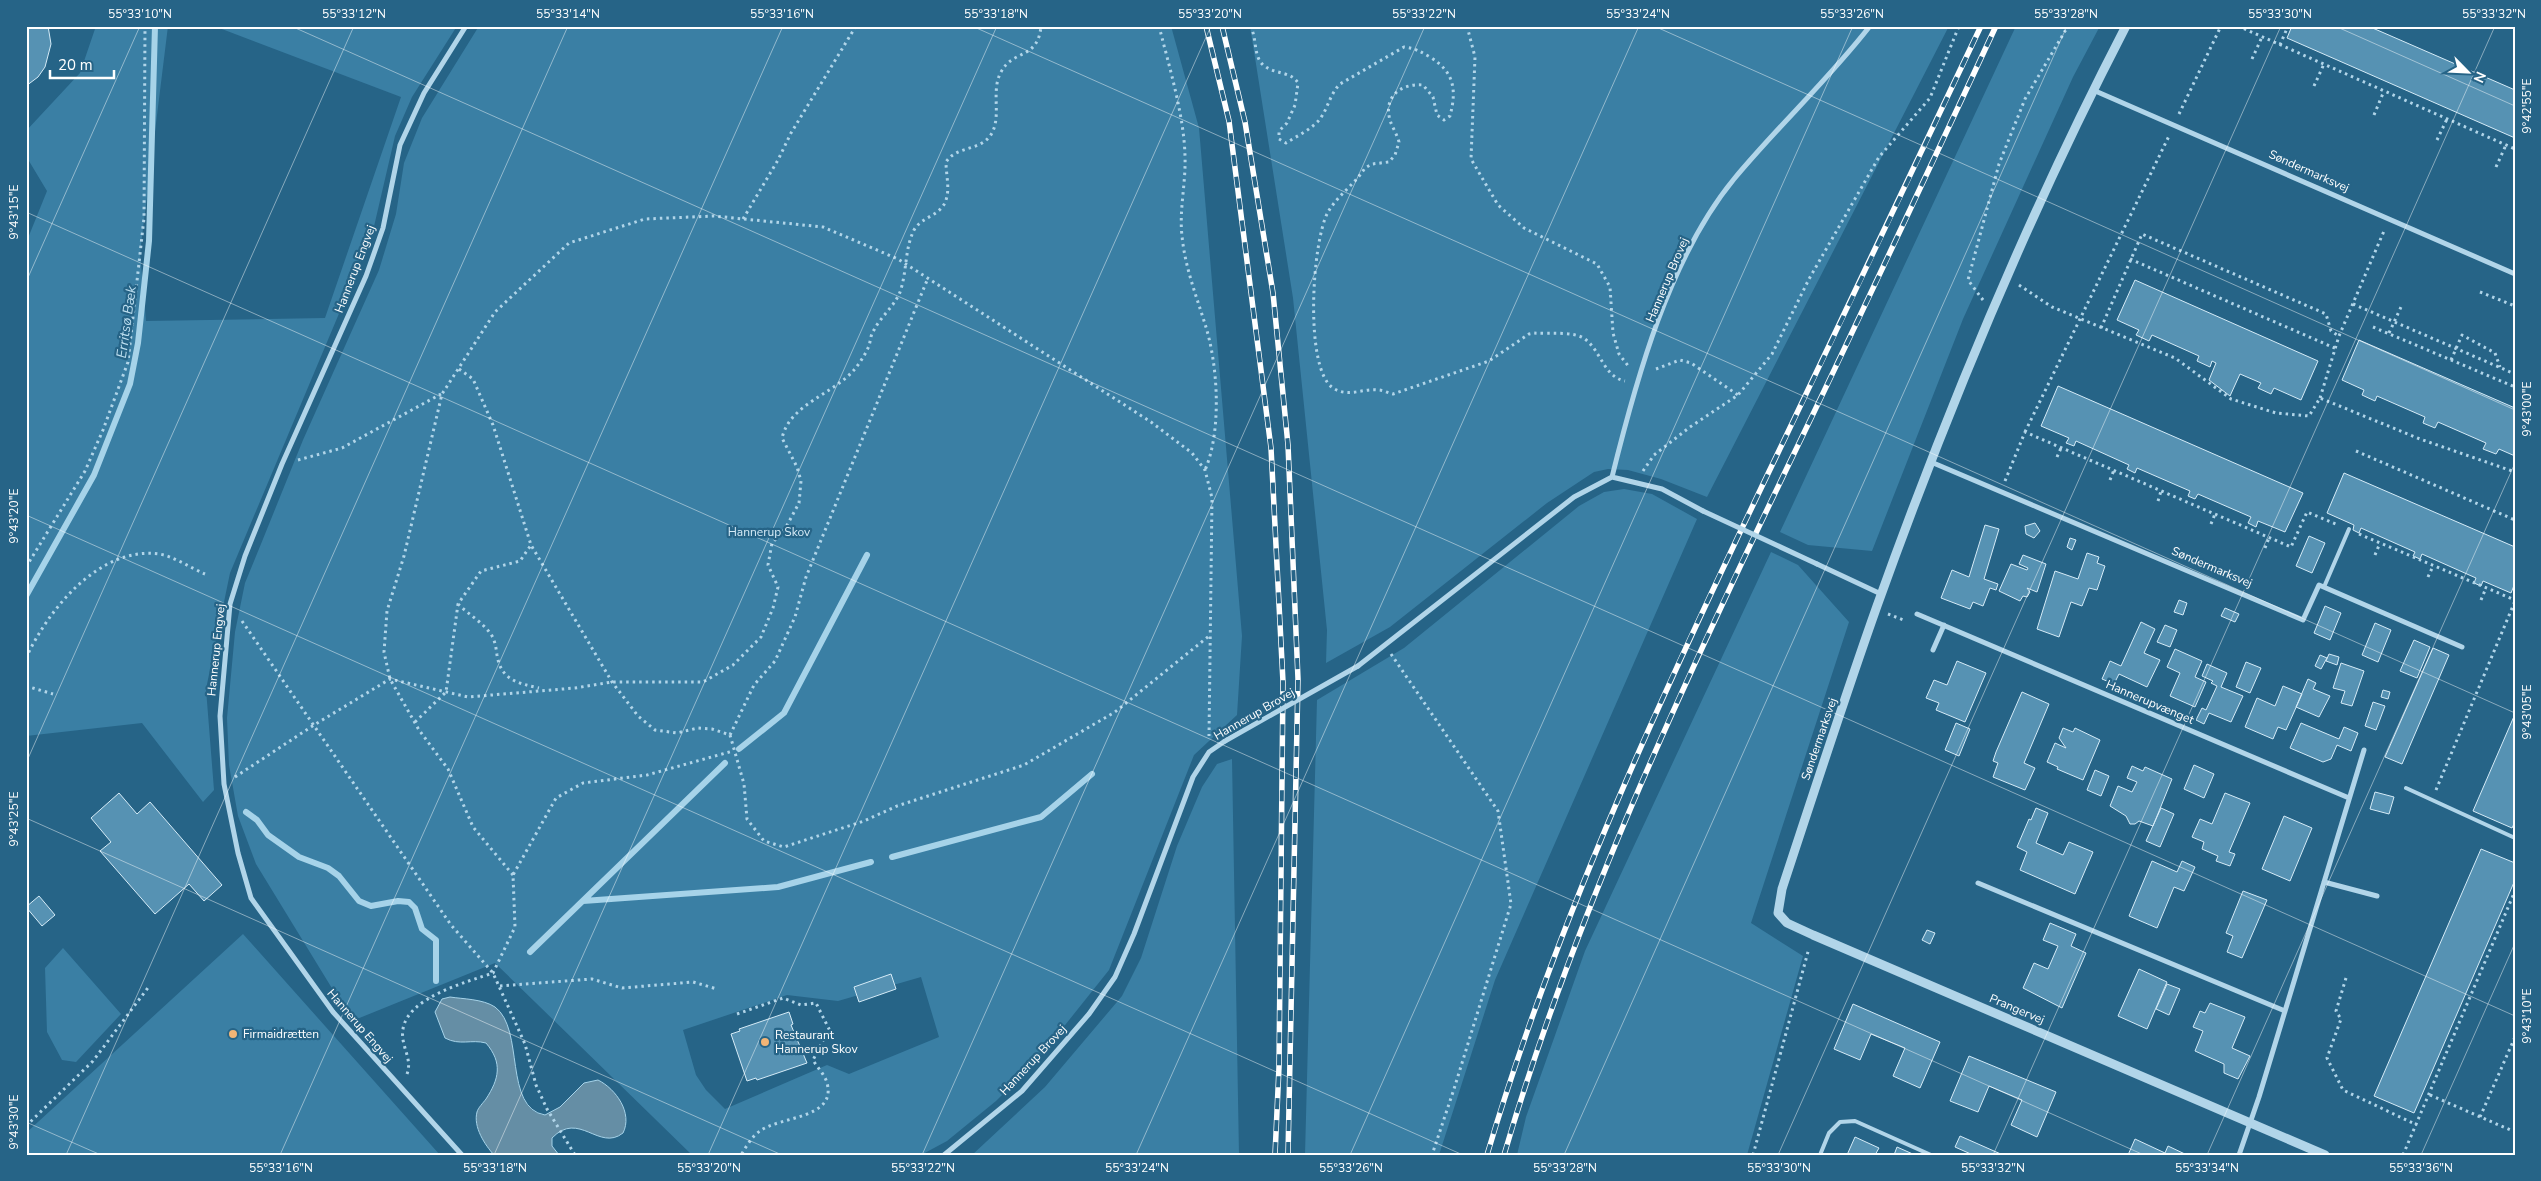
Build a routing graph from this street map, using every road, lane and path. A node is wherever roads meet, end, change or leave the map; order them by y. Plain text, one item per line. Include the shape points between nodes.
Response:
1 (145, 26) edge
2 (466, 26) edge
3 (856, 26) edge
4 (1041, 26) edge
5 (1158, 26) edge
6 (1250, 26) edge
7 (1467, 26) edge
8 (1870, 26) edge
9 (1959, 26) edge
10 (2068, 26) edge
11 (2126, 26) edge
12 (2220, 26) edge
13 (2238, 26) edge
14 (2288, 26) edge
15 (2262, 37) junction
16 (2280, 45) junction
17 (2252, 59) dead end
18 (2324, 64) junction
19 (2314, 86) dead end
20 (2093, 90) junction
21 (2384, 91) junction
22 (2374, 115) dead end
23 (2447, 119) junction
24 (2174, 126) junction
25 (2437, 140) dead end
26 (2506, 146) junction
27 (2515, 149) edge
28 (2496, 167) dead end
29 (743, 219) junction
30 (2389, 219) junction
31 (2185, 246) dead end
32 (2182, 252) junction
33 (2130, 259) junction
34 (907, 265) junction
35 (2248, 273) dead end
36 (2515, 274) edge
37 (2008, 277) junction
38 (928, 278) junction
39 (2246, 279) junction
40 (2480, 292) dead end
41 (2308, 299) dead end
42 (2353, 304) junction
43 (2305, 305) junction
44 (2515, 306) edge
45 (2401, 307) dead end
46 (1992, 312) junction
47 (2080, 320) junction
48 (2394, 322) junction
49 (2373, 327) dead end
50 (2101, 328) junction
51 (2389, 333) junction
52 (2340, 336) junction
53 (2456, 348) junction
54 (2337, 349) junction
55 (2451, 360) junction
56 (2500, 367) junction
57 (459, 369) junction
58 (2515, 374) edge
59 (1639, 375) junction
60 (2515, 387) edge
61 (442, 394) junction
62 (1738, 395) junction
63 (2320, 398) junction
64 (2025, 432) junction
65 (2061, 448) junction
66 (2356, 451) dead end
67 (2056, 457) dead end
68 (1931, 462) junction
69 (282, 464) junction
70 (1205, 470) junction
71 (2114, 470) junction
72 (2515, 472) edge
73 (1612, 478) junction
74 (2110, 480) dead end
75 (1635, 481) junction
76 (2001, 490) junction
77 (2161, 491) junction
78 (2158, 501) dead end
79 (2215, 514) junction
80 (2515, 520) edge
81 (2211, 524) dead end
82 (2348, 529) junction
83 (2269, 538) junction
84 (2380, 543) junction
85 (531, 545) junction
86 (2265, 548) dead end
87 (2375, 555) dead end
88 (2433, 566) junction
89 (26, 567) edge
90 (205, 574) dead end
91 (2428, 577) dead end
92 (2324, 587) junction
93 (2486, 588) junction
94 (1882, 594) junction
95 (2481, 600) dead end
96 (2515, 600) edge
97 (230, 604) junction
98 (458, 604) junction
99 (1876, 608) junction
100 (1917, 614) joint
101 (1944, 625) junction
102 (1210, 635) junction
103 (1385, 645) junction
104 (2462, 647) dead end
105 (1933, 650) dead end
106 (26, 658) edge
107 (390, 679) junction
108 (612, 682) junction
109 (26, 686) edge
110 (542, 689) junction
111 (446, 692) junction
112 (53, 694) dead end
113 (414, 722) junction
114 (314, 725) junction
115 (730, 735) junction
116 (2364, 750) dead end
117 (733, 751) junction
118 (1209, 752) junction
119 (224, 784) junction
120 (2406, 788) dead end
121 (2349, 798) junction
122 (2432, 800) junction
123 (2515, 838) edge
124 (513, 874) junction
125 (2324, 882) junction
126 (1978, 883) dead end
127 (2515, 891) edge
128 (2377, 896) dead end
129 (1778, 913) joint
130 (1813, 935) junction
131 (494, 973) junction
132 (2346, 978) dead end
133 (150, 984) dead end
134 (500, 986) junction
135 (717, 989) dead end
136 (2285, 1012) junction
137 (737, 1014) dead end
138 (2515, 1037) edge
139 (398, 1084) junction
140 (2430, 1095) junction
141 (2480, 1117) junction
142 (2250, 1122) junction
143 (2417, 1125) junction
144 (26, 1126) edge
145 (2515, 1132) edge
146 (462, 1155) edge
147 (575, 1155) edge
148 (741, 1155) edge
149 (944, 1155) edge
150 (1432, 1155) edge
151 (1753, 1155) edge
152 (1820, 1155) edge
153 (1931, 1155) edge
154 (2239, 1155) edge
155 (2325, 1155) edge
156 (2403, 1155) edge

1 - 89 path via 144,218 128,362 85,471
2 - 69 street, Hannerup Engvej via 424,93 400,145 383,228 366,276
3 - 29 path via 791,132
4 - 34 path via 1038,43 1031,51 1009,62 997,80 996,125 991,135 984,143 960,150 946,162 949,189 946,202 914,230 908,246
5 - 70 path via 1174,89 1185,156 1182,236 1190,280 1206,326 1217,400 1216,431
6 - 59 path via 1260,62 1293,77 1298,83 1291,114 1279,131 1278,139 1282,141 1286,142 1314,125 1340,84 1404,47 1415,48 1442,65 1453,82 1452,108 1450,116 1444,120 1437,115 1433,97 1423,85 1402,87 1396,92 1389,108 1399,142 1396,155 1389,162 1365,168 1329,212 1319,237 1313,294 1320,369 1332,388 1340,392 1377,390 1393,394 1489,361 1534,332 1579,336 1586,340 1618,380 1626,382
7 - 59 path via 1475,57 1471,159 1498,205 1524,228 1597,264 1610,287 1613,333 1619,354
8 - 59 street, Hannerup Brovej via 1839,66 1734,180 1699,232 1677,275
9 - 62 path via 1930,98 1879,157 1808,279 1772,354
10 - 46 path via 2025,99 2000,164 1968,280
11 - 20 street, Søndermarksvej
12 - 24 path
13 - 15 path
14 - 16 path
15 - 16 path
15 - 17 path
16 - 18 path
18 - 19 path
18 - 21 path
20 - 24 street, Søndermarksvej
20 - 37 street, Søndermarksvej
21 - 22 path
21 - 23 path
23 - 25 path
23 - 26 path
24 - 30 street, Søndermarksvej
24 - 47 path
26 - 27 path
26 - 28 path
29 - 34 path via 823,227
29 - 57 path via 714,216 645,219 569,243 495,312
30 - 36 street, Søndermarksvej
30 - 42 path
31 - 32 path
32 - 33 path via 2142,234
32 - 39 path
33 - 50 path
33 - 54 path
34 - 38 path
34 - 108 path via 901,291 872,331 868,347 855,368 841,384 792,417 784,427 782,438 801,481 799,503 785,530 772,543 768,565 778,587 762,637 733,665 703,682
35 - 39 path
37 - 46 street, Søndermarksvej
37 - 47 path via 2052,307
38 - 70 path via 1151,422 1192,453
38 - 115 path via 806,577 795,618 775,661 754,685
39 - 43 path
40 - 44 path
41 - 43 path
42 - 48 path
42 - 52 path
43 - 52 path via 2326,314 2332,331
45 - 48 path
46 - 68 street, Søndermarksvej
47 - 50 path
47 - 64 path
48 - 51 path
48 - 53 path
49 - 51 path
50 - 63 path via 2175,358 2231,399 2276,413 2308,416
51 - 55 path
52 - 54 path
53 - 55 path
53 - 56 path
53 - 56 path via 2462,335 2495,352
54 - 63 path
55 - 60 path
56 - 58 path
57 - 61 path
57 - 85 path via 473,379 493,425
59 - 62 path via 1680,360 1691,363
59 - 73 street, Hannerup Brovej
61 - 69 path via 342,448
61 - 107 path via 404,556 387,611 384,652
62 - 75 path via 1654,455
63 - 72 path via 2420,439
64 - 65 path
64 - 76 path
65 - 67 path
65 - 71 path
66 - 80 path
68 - 76 street, Søndermarksvej
68 - 94 street, Søndermarksvej
69 - 97 street, Hannerup Engvej via 245,556
70 - 102 path via 1212,498
71 - 74 path
71 - 77 path
73 - 75 street
73 - 103 street, Hannerup Brovej via 1574,496
75 - 94 street, bridge via 1662,489
76 - 92 street, Søndermarksvej via 2304,620 2319,585
77 - 78 path
77 - 79 path
79 - 81 path
79 - 83 path
82 - 83 path via 2308,512 2291,547
82 - 84 path
82 - 92 lane
83 - 86 path
84 - 87 path
84 - 88 path
85 - 98 path via 520,561 482,571
85 - 108 path
88 - 91 path
88 - 93 path
90 - 106 path via 159,554 123,557 86,577 58,604
92 - 104 street
93 - 95 path
93 - 96 path
94 - 99 street, Søndermarksvej
96 - 122 path
97 - 114 path
97 - 119 street, Hannerup Engvej via 220,716
98 - 110 path via 490,632 498,665 504,675 520,684
98 - 111 path
99 - 100 path via 1908,622
99 - 129 street, Søndermarksvej via 1782,889
100 - 101 street, Hannerupvænget
101 - 105 street
101 - 121 street, Hannerupvænget
102 - 117 path via 1115,712 1024,765 784,847 764,841 747,819 744,784
102 - 118 path
103 - 118 street, Hannerup Brovej, bridge via 1358,666
103 - 150 path via 1498,811 1511,904
107 - 111 path
107 - 113 path
107 - 114 path
108 - 110 path
108 - 115 path via 638,716 655,730 677,733 698,728
109 - 112 path
110 - 111 path via 468,697
111 - 113 path
113 - 124 path via 448,769 473,827
114 - 119 path
114 - 131 path via 451,925
115 - 117 path
116 - 121 street
117 - 124 path via 647,775 583,783 556,798
118 - 149 street, Hannerup Brovej via 1193,776 1115,976 1089,1014 1022,1091
119 - 139 street, Hannerup Engvej via 251,898 333,1012
120 - 122 lane
121 - 125 street
122 - 123 lane
124 - 131 path via 514,927
125 - 128 street
125 - 136 street
126 - 136 street
127 - 140 path
129 - 130 street, Prangervej via 1787,923
130 - 142 street, Prangervej
130 - 151 path
131 - 134 path
131 - 139 path via 435,994 408,1016 402,1029 410,1061 408,1073
132 - 143 path via 2336,1011 2341,1019 2328,1058 2331,1066 2343,1090
133 - 144 path via 93,1061
134 - 135 path via 592,979 622,988 693,982
134 - 147 path via 525,1044 536,1085
136 - 142 street
137 - 148 path via 783,998 801,1005 816,1003 829,1029 813,1060 827,1081 826,1102 817,1111 771,1124 759,1131
138 - 141 path
139 - 146 street, Hannerup Engvej
140 - 141 path
140 - 143 path
141 - 145 path
142 - 154 street
142 - 155 street, Prangervej
143 - 156 path
152 - 153 lane via 1830,1133 1840,1122 1855,1121

